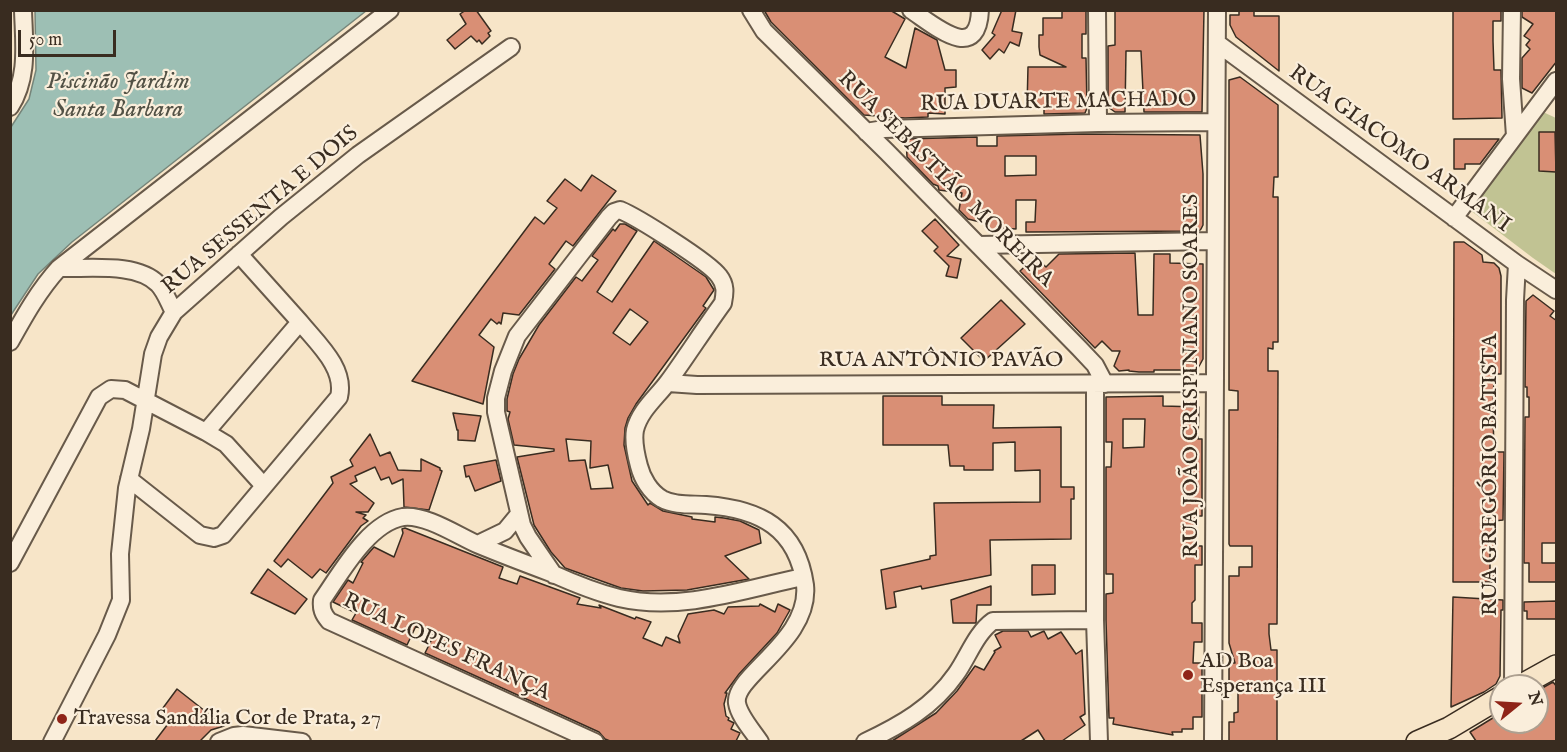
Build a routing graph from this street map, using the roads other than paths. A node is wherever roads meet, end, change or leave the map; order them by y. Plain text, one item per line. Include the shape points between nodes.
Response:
1 (23, 10) edge
2 (390, 10) edge
3 (751, 10) edge
4 (911, 10) edge
5 (980, 10) edge
6 (1097, 10) edge
7 (1217, 10) edge
8 (1512, 10) edge
9 (1217, 43) junction
10 (511, 47) dead end
11 (1557, 81) edge
12 (10, 107) edge
13 (1216, 122) junction
14 (1098, 123) junction
15 (866, 132) junction
16 (1515, 136) junction
17 (1454, 218) junction
18 (1215, 241) junction
19 (978, 245) junction
20 (239, 254) junction
21 (1517, 264) junction
22 (60, 268) junction
23 (1557, 290) edge
24 (174, 312) junction
25 (300, 322) junction
26 (10, 342) edge
27 (668, 383) junction
28 (1215, 383) junction
29 (1100, 384) junction
30 (145, 399) junction
31 (206, 432) junction
32 (129, 479) junction
33 (264, 486) junction
34 (519, 514) junction
35 (478, 544) junction
36 (10, 563) edge
37 (554, 575) junction
38 (802, 577) junction
39 (1095, 620) junction
40 (1557, 666) edge
41 (1513, 674) edge
42 (1542, 674) edge
43 (1489, 704) edge
44 (52, 741) edge
45 (219, 741) edge
46 (302, 741) edge
47 (595, 741) edge
48 (760, 741) edge
49 (865, 741) edge
50 (1099, 741) edge
51 (1213, 741) edge
52 (1417, 741) edge

1 - 12 street via 25,68
2 - 22 street
3 - 15 street, RUA SEBASTIÃO MOREIRA via 764,32
4 - 5 street via 940,30 962,38 978,29
6 - 14 street
7 - 9 street, RUA JOÃO CRISPINIANO SOARES
8 - 16 street
9 - 13 street, RUA JOÃO CRISPINIANO SOARES
9 - 17 street, RUA GIACOMO ARMANI
10 - 20 street, RUA SESSENTA E DOIS via 358,155
11 - 16 street
13 - 14 street, RUA DUARTE MACHADO
13 - 18 street, RUA JOÃO CRISPINIANO SOARES
14 - 15 street, RUA DUARTE MACHADO
15 - 19 street, RUA SEBASTIÃO MOREIRA
16 - 17 street
17 - 21 street, RUA GIACOMO ARMANI
18 - 19 street
18 - 28 street, RUA JOÃO CRISPINIANO SOARES
19 - 29 street, RUA SEBASTIÃO MOREIRA via 1095,365
20 - 24 street, RUA SESSENTA E DOIS
20 - 25 street
21 - 23 street, RUA GIACOMO ARMANI
21 - 41 street, RUA GREGÓRIO BATISTA
22 - 24 street via 133,270 160,285
22 - 26 street via 47,281
24 - 30 street, RUA SESSENTA E DOIS via 153,354
25 - 31 street
25 - 33 street via 337,369 342,385 339,397
27 - 29 street, RUA ANTÔNIO PAVÃO
27 - 34 street via 723,303 724,286 707,264 620,210 609,217 517,336 507,359 496,412
27 - 38 street via 644,411 635,430 637,460 651,490 680,504 736,508 770,522 788,538 798,554
28 - 29 street, RUA ANTÔNIO PAVÃO
28 - 51 street, RUA JOÃO CRISPINIANO SOARES
29 - 39 street
30 - 31 street
30 - 32 street, RUA SESSENTA E DOIS
30 - 36 street via 117,388 99,397
31 - 33 street via 226,444
32 - 33 street via 200,535 214,538 223,535
32 - 44 street, RUA SESSENTA E DOIS via 120,554 122,600
34 - 35 street via 505,531
34 - 37 street via 528,537
35 - 37 street, RUA LOPES FRANÇA
35 - 47 street, RUA LOPES FRANÇA via 428,521 403,517 389,522 366,539 322,600 323,615
37 - 38 street, RUA LOPES FRANÇA via 621,598 665,603 711,598
38 - 48 street via 804,606 796,626 740,689 736,699 741,714
39 - 49 street via 993,621 930,704 903,723
39 - 50 street
40 - 42 main road
43 - 52 main road via 1449,728
45 - 46 street via 243,735

